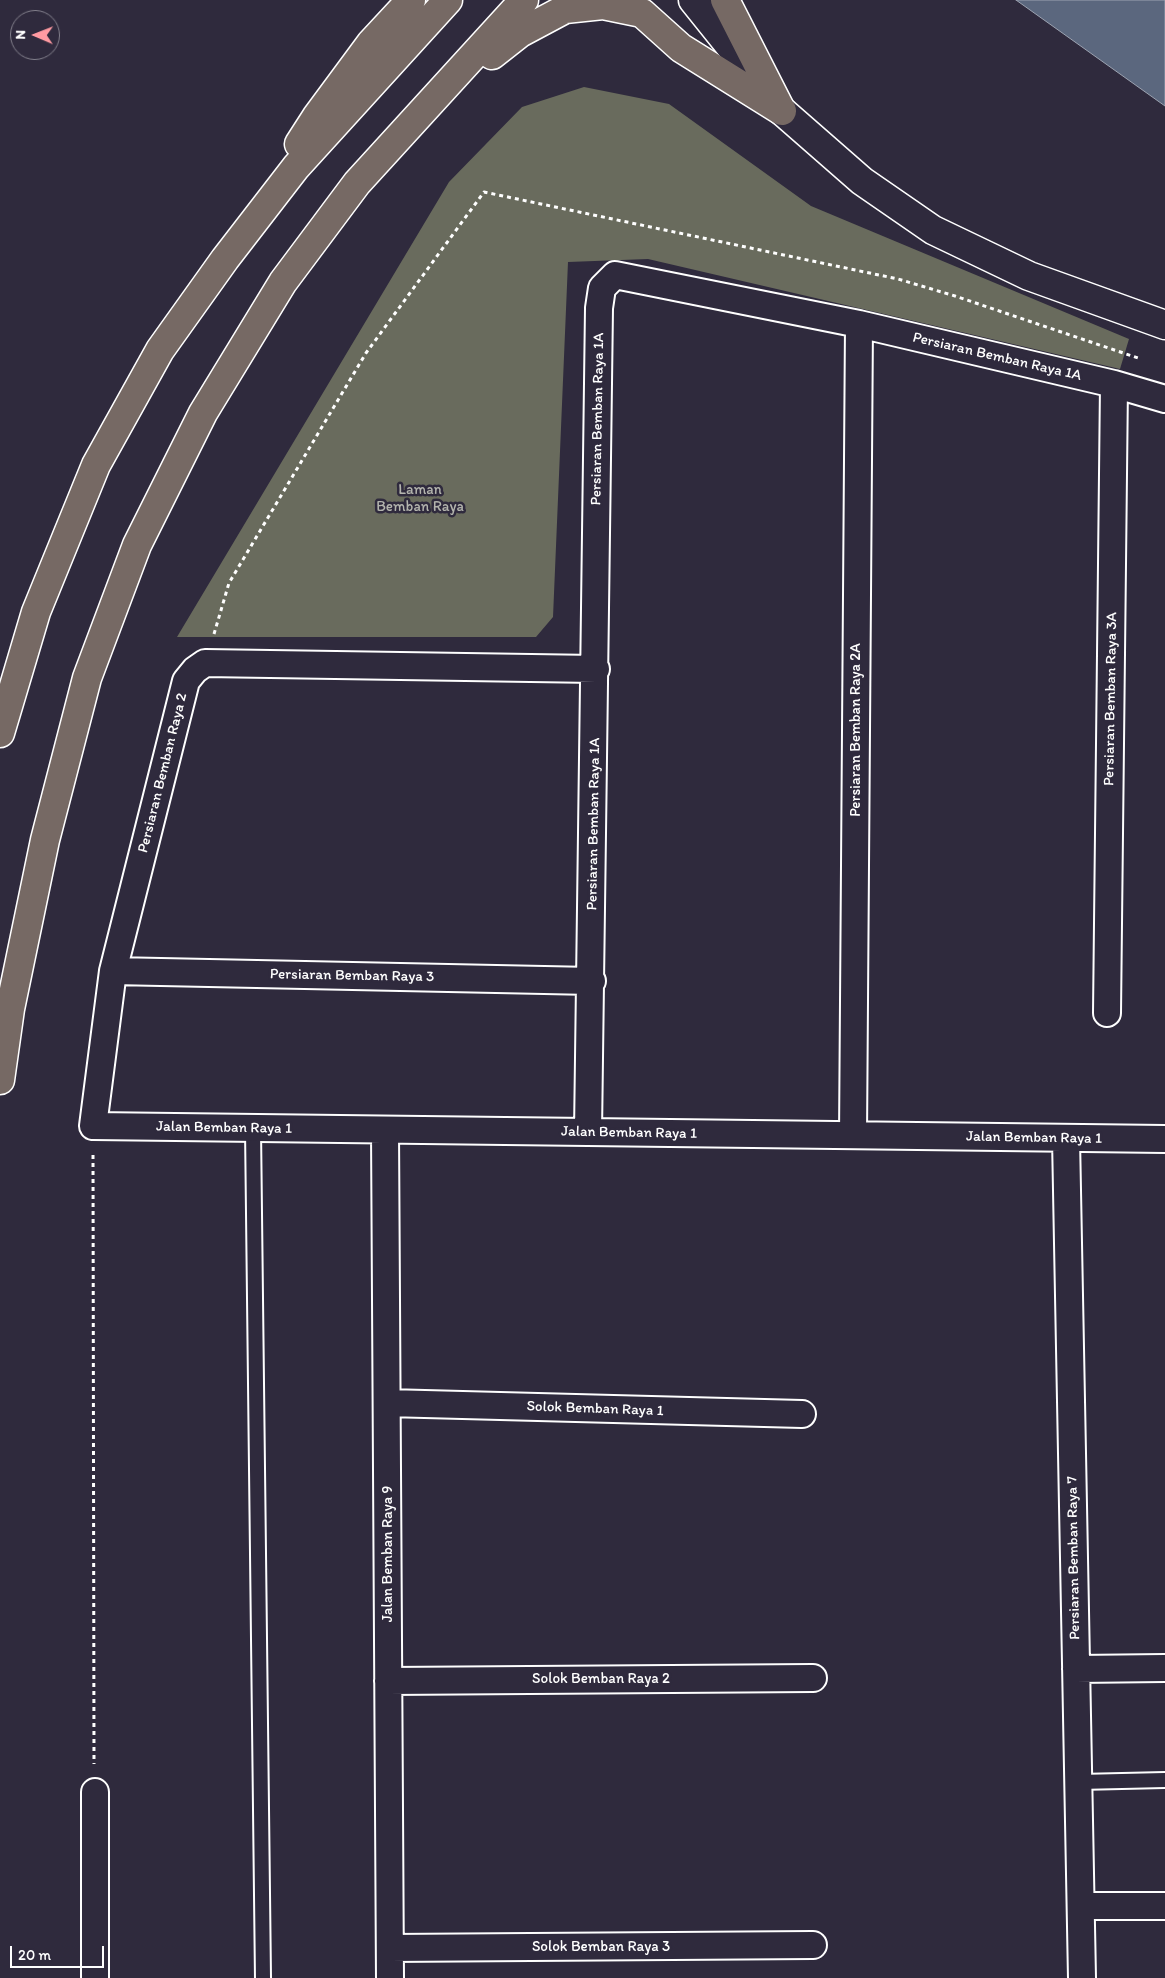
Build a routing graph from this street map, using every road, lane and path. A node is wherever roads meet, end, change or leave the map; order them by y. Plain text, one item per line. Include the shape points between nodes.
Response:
1 (410, 0) edge
2 (448, 0) edge
3 (524, 0) edge
4 (693, 0) edge
5 (725, 0) edge
6 (432, 102) junction
7 (782, 111) junction
8 (225, 259) junction
9 (858, 324) junction
10 (1165, 325) edge
11 (1114, 384) junction
12 (1165, 399) edge
13 (596, 669) junction
14 (0, 733) edge
15 (112, 971) junction
16 (592, 981) junction
17 (1107, 1013) dead end
18 (0, 1080) edge
19 (93, 1126) junction
20 (253, 1128) junction
21 (385, 1130) junction
22 (588, 1132) junction
23 (853, 1135) junction
24 (1066, 1138) junction
25 (1165, 1139) edge
26 (387, 1403) junction
27 (802, 1414) dead end
28 (1165, 1668) edge
29 (1076, 1669) junction
30 (813, 1678) dead end
31 (388, 1681) junction
32 (1165, 1780) edge
33 (1079, 1782) junction
34 (94, 1792) joint
35 (1081, 1906) junction
36 (1165, 1906) edge
37 (813, 1945) dead end
38 (390, 1948) junction
39 (95, 1978) edge
40 (263, 1978) edge
41 (390, 1978) edge
42 (1082, 1978) edge

1 - 8 main road via 371,43 316,116
2 - 8 main road via 296,167
3 - 6 main road
4 - 7 street
5 - 7 main road
6 - 7 main road via 520,33 564,9 603,5 642,13 682,48
6 - 18 main road via 357,183 282,282 203,413 136,545 87,678 45,840 10,1009
7 - 10 street via 862,181 933,230 1029,276
8 - 14 main road via 160,350 96,465 36,612
9 - 11 street, Persiaran Bemban Raya 1A
9 - 13 street, Persiaran Bemban Raya 1A via 615,275 602,288 599,308
9 - 23 street, Persiaran Bemban Raya 2A
11 - 12 street, Persiaran Bemban Raya 1A
11 - 17 street, Persiaran Bemban Raya 3A
13 - 15 street, Persiaran Bemban Raya 2 via 206,663 186,681
13 - 16 street, Persiaran Bemban Raya 1A
15 - 16 street, Persiaran Bemban Raya 3
15 - 19 street, Persiaran Bemban Raya 2
16 - 22 street, Persiaran Bemban Raya 1A
19 - 20 street, Jalan Bemban Raya 1
19 - 34 path
20 - 21 street, Jalan Bemban Raya 1
20 - 40 lane
21 - 22 street, Jalan Bemban Raya 1
21 - 26 street, Jalan Bemban Raya 9
22 - 23 street, Jalan Bemban Raya 1
23 - 24 street, Jalan Bemban Raya 1
24 - 25 street, Jalan Bemban Raya 1
24 - 29 street, Persiaran Bemban Raya 7
26 - 27 street, Solok Bemban Raya 1
26 - 31 street, Jalan Bemban Raya 9
28 - 29 street
29 - 33 street, Persiaran Bemban Raya 7
30 - 31 street, Solok Bemban Raya 2
31 - 38 street, Jalan Bemban Raya 9
32 - 33 lane
33 - 35 street, Persiaran Bemban Raya 7
34 - 39 street
35 - 36 street
35 - 42 street, Persiaran Bemban Raya 7
37 - 38 street, Solok Bemban Raya 3
38 - 41 street, Jalan Bemban Raya 9

